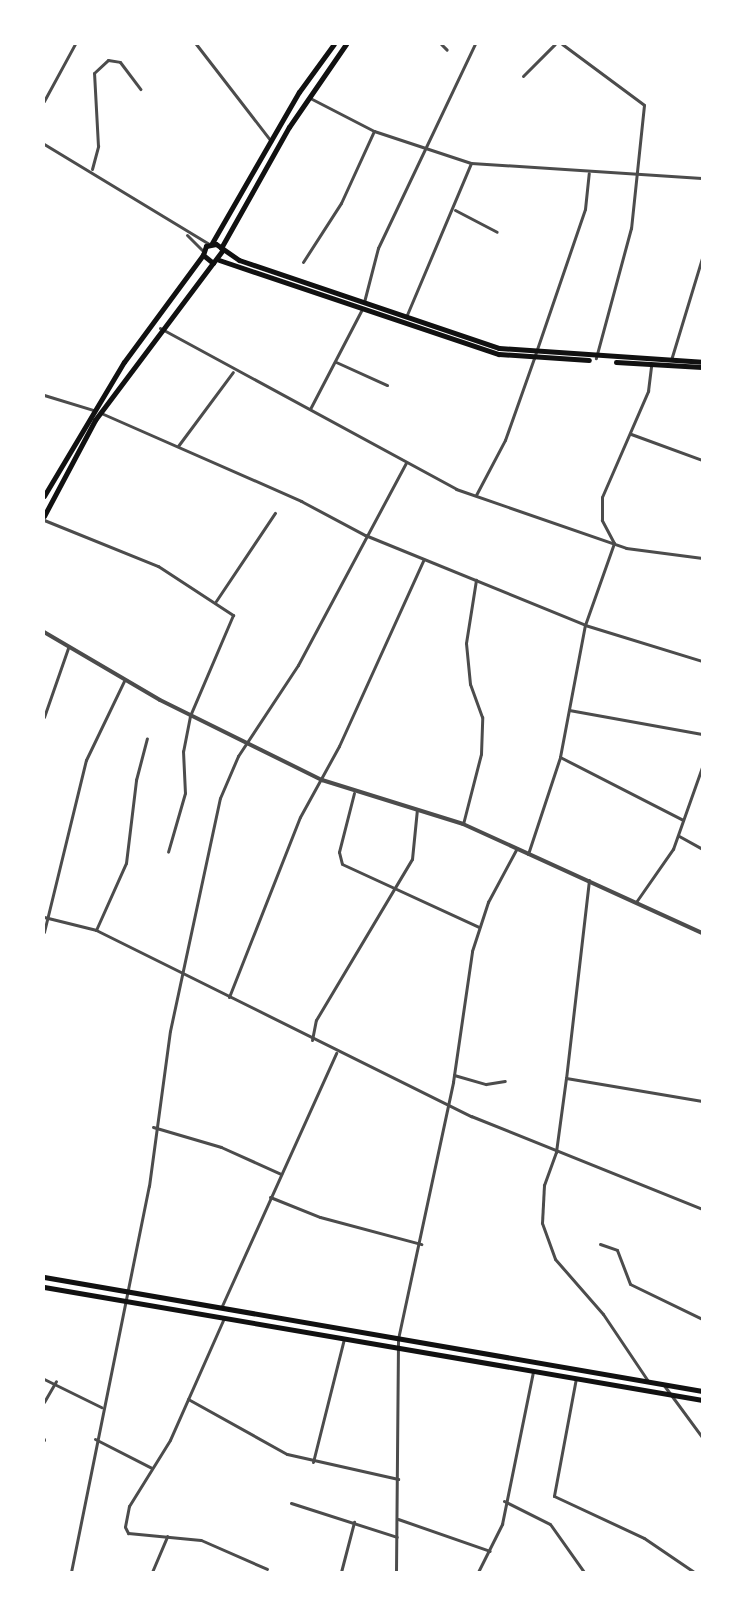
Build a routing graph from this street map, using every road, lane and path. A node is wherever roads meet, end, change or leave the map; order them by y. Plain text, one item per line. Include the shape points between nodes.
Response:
1 (75, 44) edge
2 (196, 44) edge
3 (334, 44) edge
4 (346, 44) edge
5 (441, 44) edge
6 (475, 44) edge
7 (555, 44) edge
8 (562, 44) edge
9 (447, 50) dead end
10 (523, 76) dead end
11 (140, 89) dead end
12 (308, 98) junction
13 (44, 101) edge
14 (375, 131) junction
15 (271, 141) junction
16 (44, 144) edge
17 (424, 149) junction
18 (471, 163) junction
19 (92, 169) junction
20 (589, 173) junction
21 (637, 176) junction
22 (702, 178) edge
23 (456, 210) junction
24 (497, 232) dead end
25 (185, 234) junction
26 (211, 243) junction
27 (222, 250) junction
28 (203, 253) junction
29 (702, 258) edge
30 (216, 262) junction
31 (303, 262) dead end
32 (363, 306) junction
33 (406, 317) junction
34 (160, 328) junction
35 (535, 354) junction
36 (596, 358) junction
37 (671, 360) junction
38 (336, 362) junction
39 (651, 364) junction
40 (702, 364) edge
41 (234, 372) junction
42 (387, 385) dead end
43 (44, 394) edge
44 (309, 409) junction
45 (93, 410) junction
46 (101, 412) junction
47 (631, 434) junction
48 (178, 446) junction
49 (702, 460) edge
50 (406, 463) junction
51 (44, 496) edge
52 (476, 496) junction
53 (275, 513) dead end
54 (44, 518) edge
55 (365, 535) junction
56 (614, 543) junction
57 (702, 558) edge
58 (424, 559) junction
59 (476, 580) junction
60 (216, 601) junction
61 (585, 625) junction
62 (44, 632) edge
63 (68, 648) junction
64 (702, 661) edge
65 (124, 681) junction
66 (569, 710) junction
67 (190, 716) junction
68 (44, 717) edge
69 (702, 734) edge
70 (147, 738) dead end
71 (248, 745) junction
72 (560, 757) junction
73 (702, 767) edge
74 (322, 780) junction
75 (354, 793) junction
76 (417, 809) junction
77 (683, 820) junction
78 (464, 824) junction
79 (679, 836) junction
80 (517, 848) junction
81 (702, 849) edge
82 (168, 852) dead end
83 (528, 854) junction
84 (589, 880) junction
85 (397, 887) junction
86 (636, 902) junction
87 (45, 918) edge
88 (479, 927) junction
89 (96, 930) junction
90 (44, 932) edge
91 (702, 933) edge
92 (183, 970) junction
93 (229, 997) junction
94 (312, 1040) junction
95 (336, 1053) junction
96 (454, 1075) junction
97 (566, 1078) junction
98 (505, 1081) dead end
99 (702, 1101) edge
100 (448, 1105) junction
101 (153, 1127) junction
102 (556, 1152) junction
103 (281, 1174) junction
104 (270, 1197) junction
105 (702, 1209) edge
106 (421, 1244) junction
107 (600, 1244) dead end
108 (44, 1277) edge
109 (44, 1287) edge
110 (126, 1290) junction
111 (125, 1302) junction
112 (221, 1308) junction
113 (224, 1318) junction
114 (702, 1319) edge
115 (344, 1338) junction
116 (398, 1339) junction
117 (401, 1348) junction
118 (533, 1371) junction
119 (576, 1378) junction
120 (44, 1379) edge
121 (56, 1381) junction
122 (649, 1382) junction
123 (663, 1384) junction
124 (702, 1391) edge
125 (668, 1394) junction
126 (188, 1399) junction
127 (702, 1400) edge
128 (44, 1402) edge
129 (101, 1408) junction
130 (702, 1437) edge
131 (96, 1439) junction
132 (313, 1462) junction
133 (153, 1468) junction
134 (398, 1479) junction
135 (504, 1501) junction
136 (291, 1503) dead end
137 (398, 1519) junction
138 (354, 1522) junction
139 (167, 1536) junction
140 (397, 1537) junction
141 (490, 1551) junction
142 (267, 1569) dead end
143 (71, 1572) edge
144 (152, 1572) edge
145 (341, 1572) edge
146 (396, 1572) edge
147 (478, 1572) edge
148 (584, 1572) edge
149 (694, 1572) edge

1 - 13 street
2 - 15 street via 218,79
3 - 15 main road
4 - 12 main road
5 - 9 street
6 - 17 street
7 - 10 street
8 - 21 street via 642,100
11 - 19 street via 120,62 108,60 94,73 98,146
12 - 14 street
12 - 27 main road
14 - 17 street
14 - 31 street via 341,203
15 - 26 main road
16 - 19 street
17 - 18 street
17 - 32 street via 370,268
18 - 20 street
18 - 23 street
19 - 25 street
20 - 21 street
20 - 35 street via 585,209
21 - 22 street
21 - 36 street via 616,297
23 - 24 street
23 - 33 street
25 - 26 street
25 - 28 street
26 - 27 main road
26 - 28 main road
27 - 30 main road
27 - 32 main road
28 - 30 main road
28 - 45 main road
29 - 37 street
30 - 32 main road
30 - 34 main road
32 - 33 main road
32 - 35 main road via 499,354
32 - 38 street
33 - 35 main road via 488,345
34 - 41 street
34 - 46 main road
35 - 36 main road
35 - 39 main road
35 - 52 street via 505,440
36 - 37 main road
37 - 40 main road
38 - 42 street
38 - 44 street
39 - 40 main road
39 - 47 street
41 - 44 street
41 - 48 street
43 - 45 street
44 - 50 street
45 - 51 main road
46 - 48 street
46 - 54 main road
47 - 49 street
47 - 56 street via 602,497 602,520
48 - 55 street
50 - 52 street
50 - 55 street
52 - 56 street
53 - 60 street
54 - 60 street via 158,566
55 - 58 street
55 - 71 street via 298,665
56 - 57 street
56 - 61 street
58 - 59 street
58 - 74 street
59 - 61 street
59 - 78 street via 466,643 470,684 482,717 481,754
60 - 67 street via 233,615
61 - 64 street
61 - 66 street
62 - 63 street
63 - 65 street
63 - 68 street
65 - 67 street
65 - 87 street via 86,760
66 - 69 street
66 - 72 street
67 - 71 street
67 - 82 street via 183,751 185,792
70 - 89 street via 136,780 126,863
71 - 74 street
71 - 92 street via 220,798
72 - 77 street
72 - 83 street
73 - 77 street
74 - 75 street
74 - 93 street via 281,862
75 - 76 street
75 - 85 street via 338,858
76 - 78 street
76 - 85 street via 412,859
77 - 79 street
78 - 80 street
79 - 81 street
79 - 86 street via 658,878
80 - 83 street
80 - 88 street
83 - 84 street
84 - 86 street
84 - 97 street
85 - 88 street
85 - 94 street via 316,1020
86 - 91 street
87 - 89 street
87 - 90 street
88 - 96 street
89 - 92 street
92 - 93 street
92 - 101 street
93 - 94 street
94 - 95 street
95 - 100 street
95 - 103 street
96 - 98 street via 486,1084
96 - 100 street
97 - 99 street
97 - 102 street
100 - 102 street
100 - 106 street
101 - 103 street via 221,1147
101 - 110 street via 149,1186
102 - 105 street
102 - 122 street via 541,1200 548,1243
103 - 104 street
104 - 106 street via 320,1217
104 - 112 street
106 - 116 street
107 - 114 street via 617,1250 630,1284
108 - 110 main road
109 - 111 main road
110 - 111 street
110 - 112 main road
111 - 113 main road
111 - 129 street
112 - 116 main road
113 - 115 main road
113 - 126 street
115 - 117 main road
115 - 132 street
116 - 117 street
116 - 122 main road
117 - 118 main road
117 - 134 street
118 - 119 main road
118 - 135 street
119 - 125 main road
119 - 149 street via 554,1496 644,1538
120 - 121 street
121 - 128 street
121 - 129 street via 59,1390
122 - 123 main road
123 - 124 main road
123 - 125 street
125 - 127 main road
125 - 130 street
126 - 132 street via 242,1433
126 - 133 street
129 - 131 street
131 - 133 street
131 - 143 street
132 - 134 street
133 - 139 street via 129,1506 125,1527 128,1533
134 - 137 street
135 - 141 street
135 - 148 street via 550,1524
136 - 138 street
137 - 140 street
137 - 141 street
138 - 140 street
138 - 145 street
139 - 142 street via 201,1540
139 - 144 street
140 - 146 street
141 - 147 street

